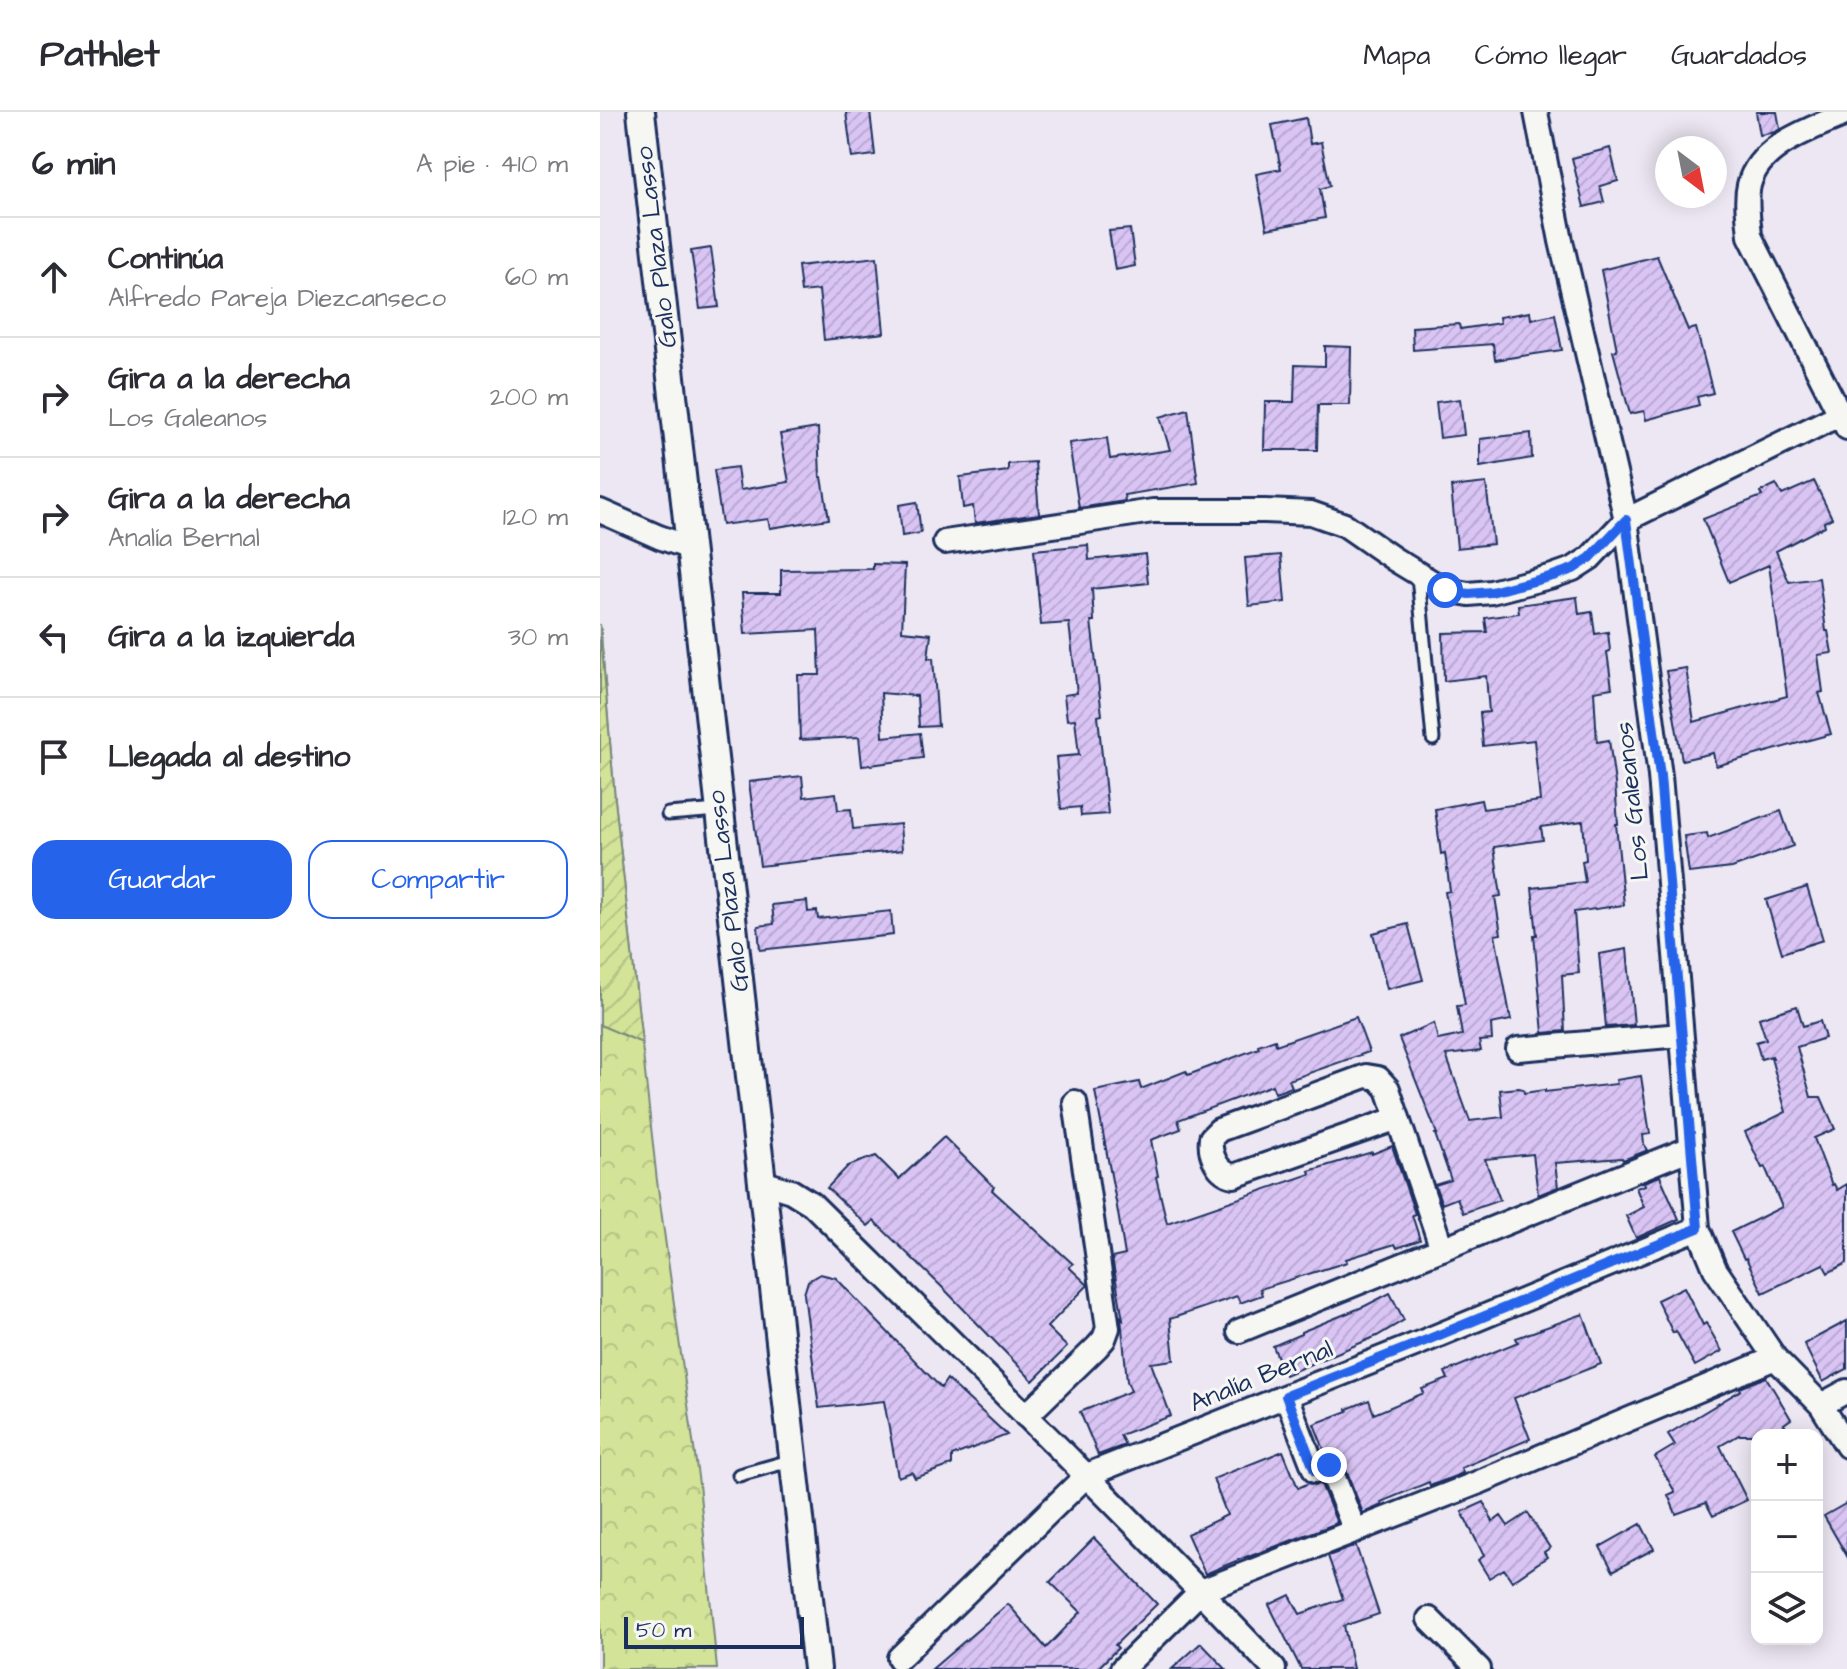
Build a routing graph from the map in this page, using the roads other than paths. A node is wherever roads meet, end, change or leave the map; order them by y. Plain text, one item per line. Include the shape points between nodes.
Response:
1 (641, 112) edge
2 (1536, 112) edge
3 (1847, 113) edge
4 (1844, 418) edge
5 (600, 511) edge
6 (1626, 520) junction
7 (945, 542) dead end
8 (691, 548) junction
9 (1418, 575) junction
10 (1433, 739) dead end
11 (719, 810) junction
12 (668, 814) dead end
13 (1681, 1035) junction
14 (1518, 1049) dead end
15 (1075, 1102) dead end
16 (1398, 1118) junction
17 (1691, 1148) junction
18 (762, 1182) junction
19 (1698, 1228) junction
20 (1442, 1249) junction
21 (1239, 1331) dead end
22 (1775, 1358) junction
23 (1847, 1391) edge
24 (1286, 1396) junction
25 (1821, 1405) junction
26 (1026, 1416) junction
27 (1847, 1446) edge
28 (793, 1460) junction
29 (739, 1475) dead end
30 (1087, 1475) junction
31 (1355, 1531) junction
32 (1201, 1591) junction
33 (1429, 1619) dead end
34 (899, 1658) dead end
35 (817, 1669) edge
36 (1122, 1669) edge
37 (1274, 1669) edge
38 (1479, 1669) edge

1 - 8 street, Galo Plaza Lasso
2 - 6 street, Los Galeanos
3 - 4 street via 1780,144 1760,160 1749,185 1747,209 1750,236
4 - 6 street
5 - 8 street
6 - 9 street via 1590,558 1553,576 1469,594 1445,590
6 - 13 street, Los Galeanos via 1660,776
7 - 9 street via 1153,511 1311,513 1345,525
8 - 11 street, Galo Plaza Lasso
9 - 10 lane
11 - 12 lane
11 - 18 street, Galo Plaza Lasso
13 - 14 street
13 - 17 street, Los Galeanos
15 - 26 street via 1108,1328 1097,1347
16 - 16 street via 1234,1176 1218,1168 1210,1145 1219,1130 1366,1076 1378,1078 1388,1089
16 - 20 street
17 - 19 street, Los Galeanos
17 - 20 street
18 - 26 street via 812,1204
18 - 28 street, Galo Plaza Lasso
19 - 22 street, Los Galeanos via 1715,1269
19 - 24 street, Analía Bernal
20 - 21 street
22 - 25 street, Los Galeanos
22 - 31 street
23 - 25 street
24 - 30 street, Analía Bernal
24 - 31 street via 1315,1471 1329,1465
25 - 27 street, Los Galeanos
26 - 30 street
28 - 29 lane
28 - 35 street, Galo Plaza Lasso
30 - 32 street
30 - 34 street, Analía Bernal
31 - 32 street
32 - 36 street
32 - 37 street
33 - 38 street

